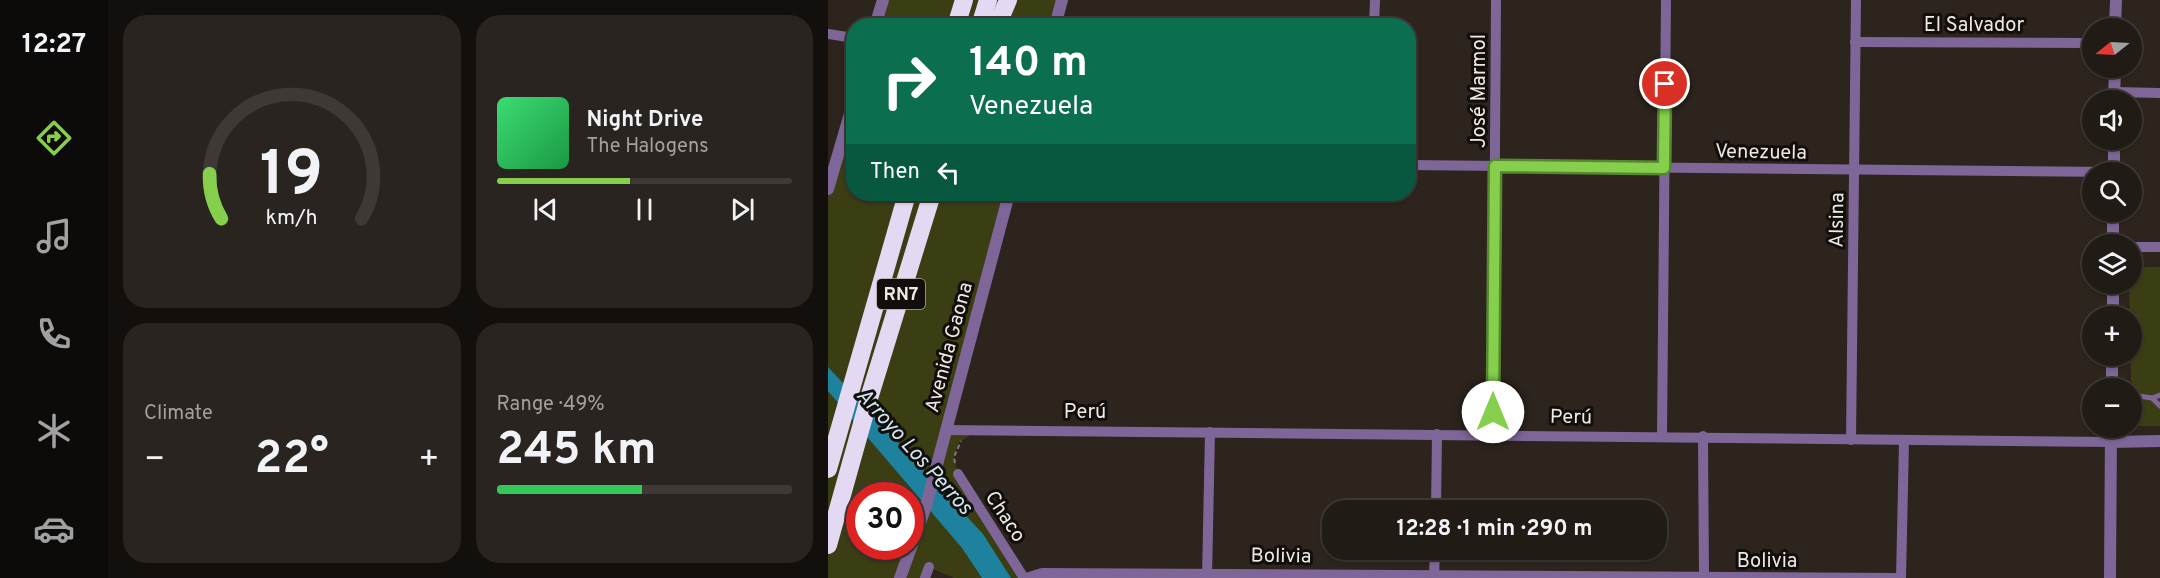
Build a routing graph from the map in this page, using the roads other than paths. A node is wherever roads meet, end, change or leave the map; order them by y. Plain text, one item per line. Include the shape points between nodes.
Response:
1 (883, 0) edge
2 (988, 0) edge
3 (1008, 0) edge
4 (1062, 0) edge
5 (1375, 0) edge
6 (1496, 0) edge
7 (1666, 0) edge
8 (1856, 0) edge
9 (2115, 0) edge
10 (877, 18) edge
11 (983, 18) edge
12 (1000, 18) edge
13 (1057, 18) edge
14 (1374, 18) edge
15 (2115, 18) edge
16 (828, 34) edge
17 (846, 37) edge
18 (1855, 42) junction
19 (2082, 43) edge
20 (2160, 93) edge
21 (2142, 94) edge
22 (846, 127) edge
23 (1416, 165) edge
24 (1495, 166) junction
25 (1664, 168) junction
26 (1854, 170) junction
27 (2082, 172) edge
28 (828, 189) edge
29 (905, 201) edge
30 (930, 201) edge
31 (1007, 201) edge
32 (2142, 247) edge
33 (2160, 248) edge
34 (2160, 394) edge
35 (2142, 396) edge
36 (2152, 398) junction
37 (2160, 406) edge
38 (946, 430) junction
39 (1209, 432) junction
40 (1437, 434) junction
41 (1493, 435) junction
42 (1662, 436) junction
43 (1703, 436) junction
44 (2111, 438) edge
45 (1851, 440) junction
46 (1904, 441) junction
47 (2160, 441) edge
48 (2111, 442) junction
49 (828, 469) edge
50 (958, 474) road end
51 (1436, 500) edge
52 (828, 545) edge
53 (1435, 560) edge
54 (929, 567) dead end
55 (1207, 575) edge
56 (1434, 576) edge
57 (900, 578) edge
58 (925, 578) edge
59 (1025, 578) edge
60 (1704, 578) edge
61 (1896, 578) edge
62 (1901, 578) edge
63 (2110, 578) edge

1 - 10 street
2 - 11 highway
3 - 12 highway
4 - 13 street
5 - 14 street
6 - 24 street, José Marmol
7 - 25 street
8 - 18 street, Alsina
9 - 15 street
16 - 17 street
18 - 19 street, El Salvador
18 - 26 street, Alsina
20 - 21 street
22 - 28 street
23 - 24 street, Venezuela
24 - 25 street, Venezuela
24 - 41 street, José Marmol
25 - 26 street, Venezuela
25 - 42 street
26 - 27 street, Venezuela
26 - 45 street, Alsina
29 - 49 highway, RN7
30 - 52 highway, RN7
31 - 38 street, Avenida Gaona
32 - 33 street
34 - 36 lane
35 - 36 lane
36 - 37 lane
38 - 39 street, Perú
38 - 57 street, Avenida Gaona via 926,506
39 - 40 street, Perú
39 - 55 street
40 - 41 street, Perú
40 - 51 street
41 - 42 street, Perú
42 - 43 street, Perú
43 - 45 street, Perú
43 - 60 street
44 - 48 street
45 - 46 street, Perú
46 - 48 street, Perú
46 - 62 street
47 - 48 street, Perú
48 - 63 street
50 - 59 street, Chaco
53 - 56 street
54 - 58 street
55 - 56 street, Bolivia
55 - 59 street, Bolivia via 1042,573
56 - 60 street, Bolivia
60 - 61 street, Bolivia

